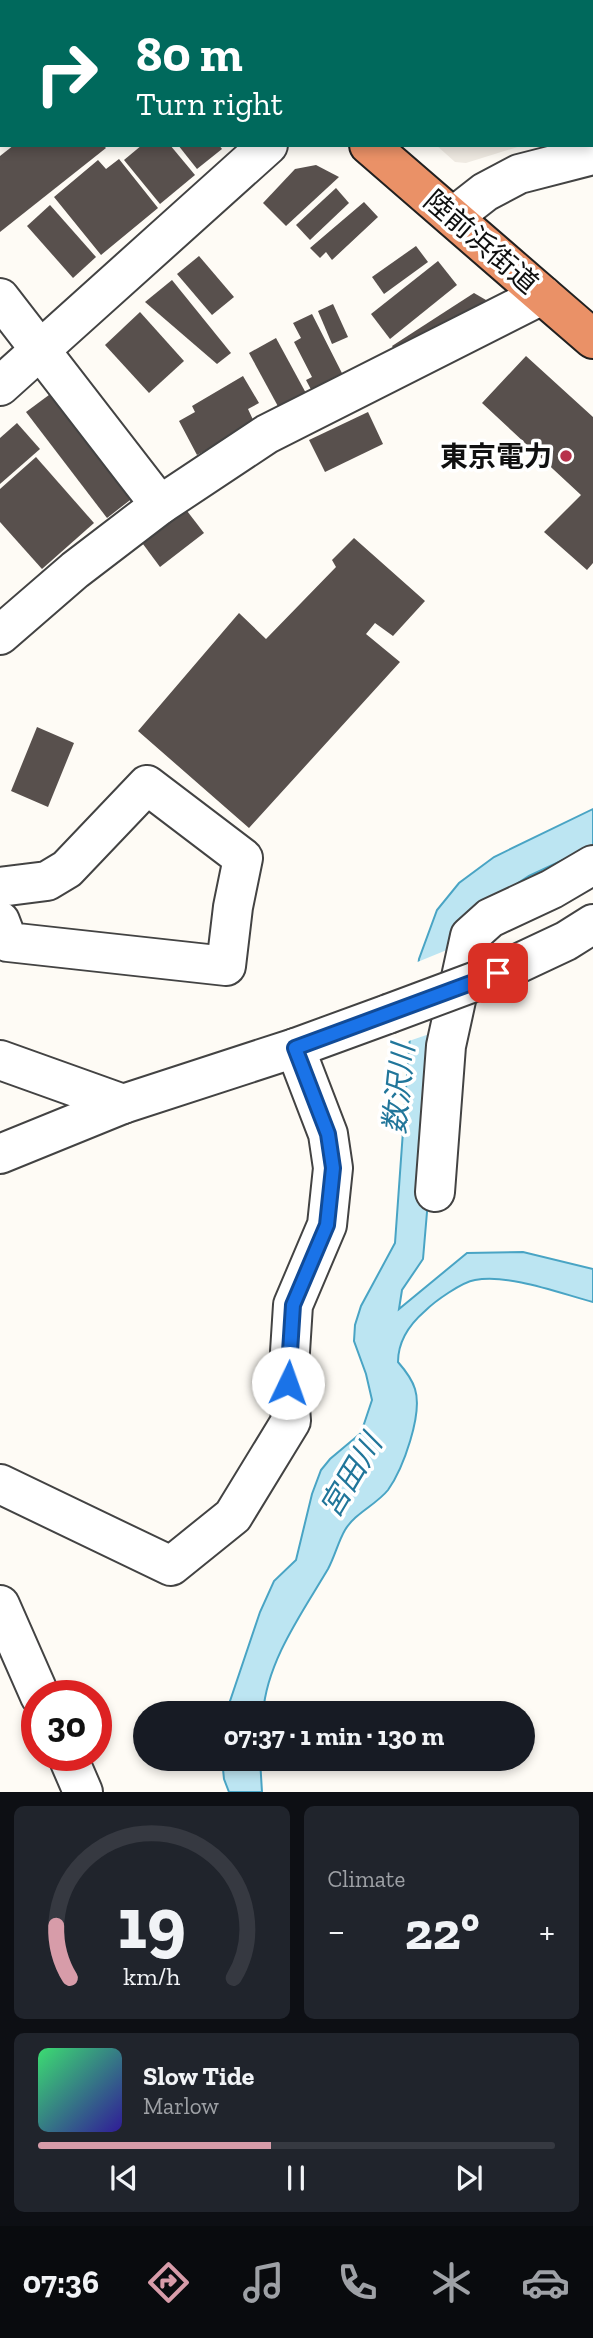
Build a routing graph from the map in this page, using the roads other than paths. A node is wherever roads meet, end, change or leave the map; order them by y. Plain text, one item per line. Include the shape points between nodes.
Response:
1 (266, 147) edge
2 (371, 147) edge
3 (593, 155) edge
4 (453, 217) junction
5 (542, 295) junction
6 (0, 298) edge
7 (593, 339) edge
8 (41, 350) junction
9 (0, 386) edge
10 (160, 505) junction
11 (0, 635) edge
12 (593, 865) edge
13 (0, 887) edge
14 (0, 921) edge
15 (593, 924) edge
16 (295, 1048) junction
17 (0, 1060) edge
18 (123, 1104) junction
19 (0, 1154) edge
20 (435, 1192) dead end
21 (0, 1484) edge
22 (0, 1605) edge
23 (33, 1680) edge
24 (74, 1771) edge
25 (83, 1792) edge

1 - 8 street
2 - 4 highway, 陸前浜街道
3 - 4 street via 519,174
4 - 5 highway, 陸前浜街道
5 - 7 highway, 陸前浜街道
5 - 10 street via 267,434
6 - 8 street
8 - 9 street
8 - 10 street
10 - 11 street
12 - 20 street via 490,918 470,936 446,1046
13 - 14 street via 47,881 67,869 147,785 243,859 226,965 8,942
15 - 16 street, bridge via 498,973
16 - 18 street
16 - 21 street via 328,1134 333,1168 327,1225 293,1305 288,1383 291,1421 233,1516 171,1566
17 - 18 street
18 - 19 street
22 - 23 street
24 - 25 street

